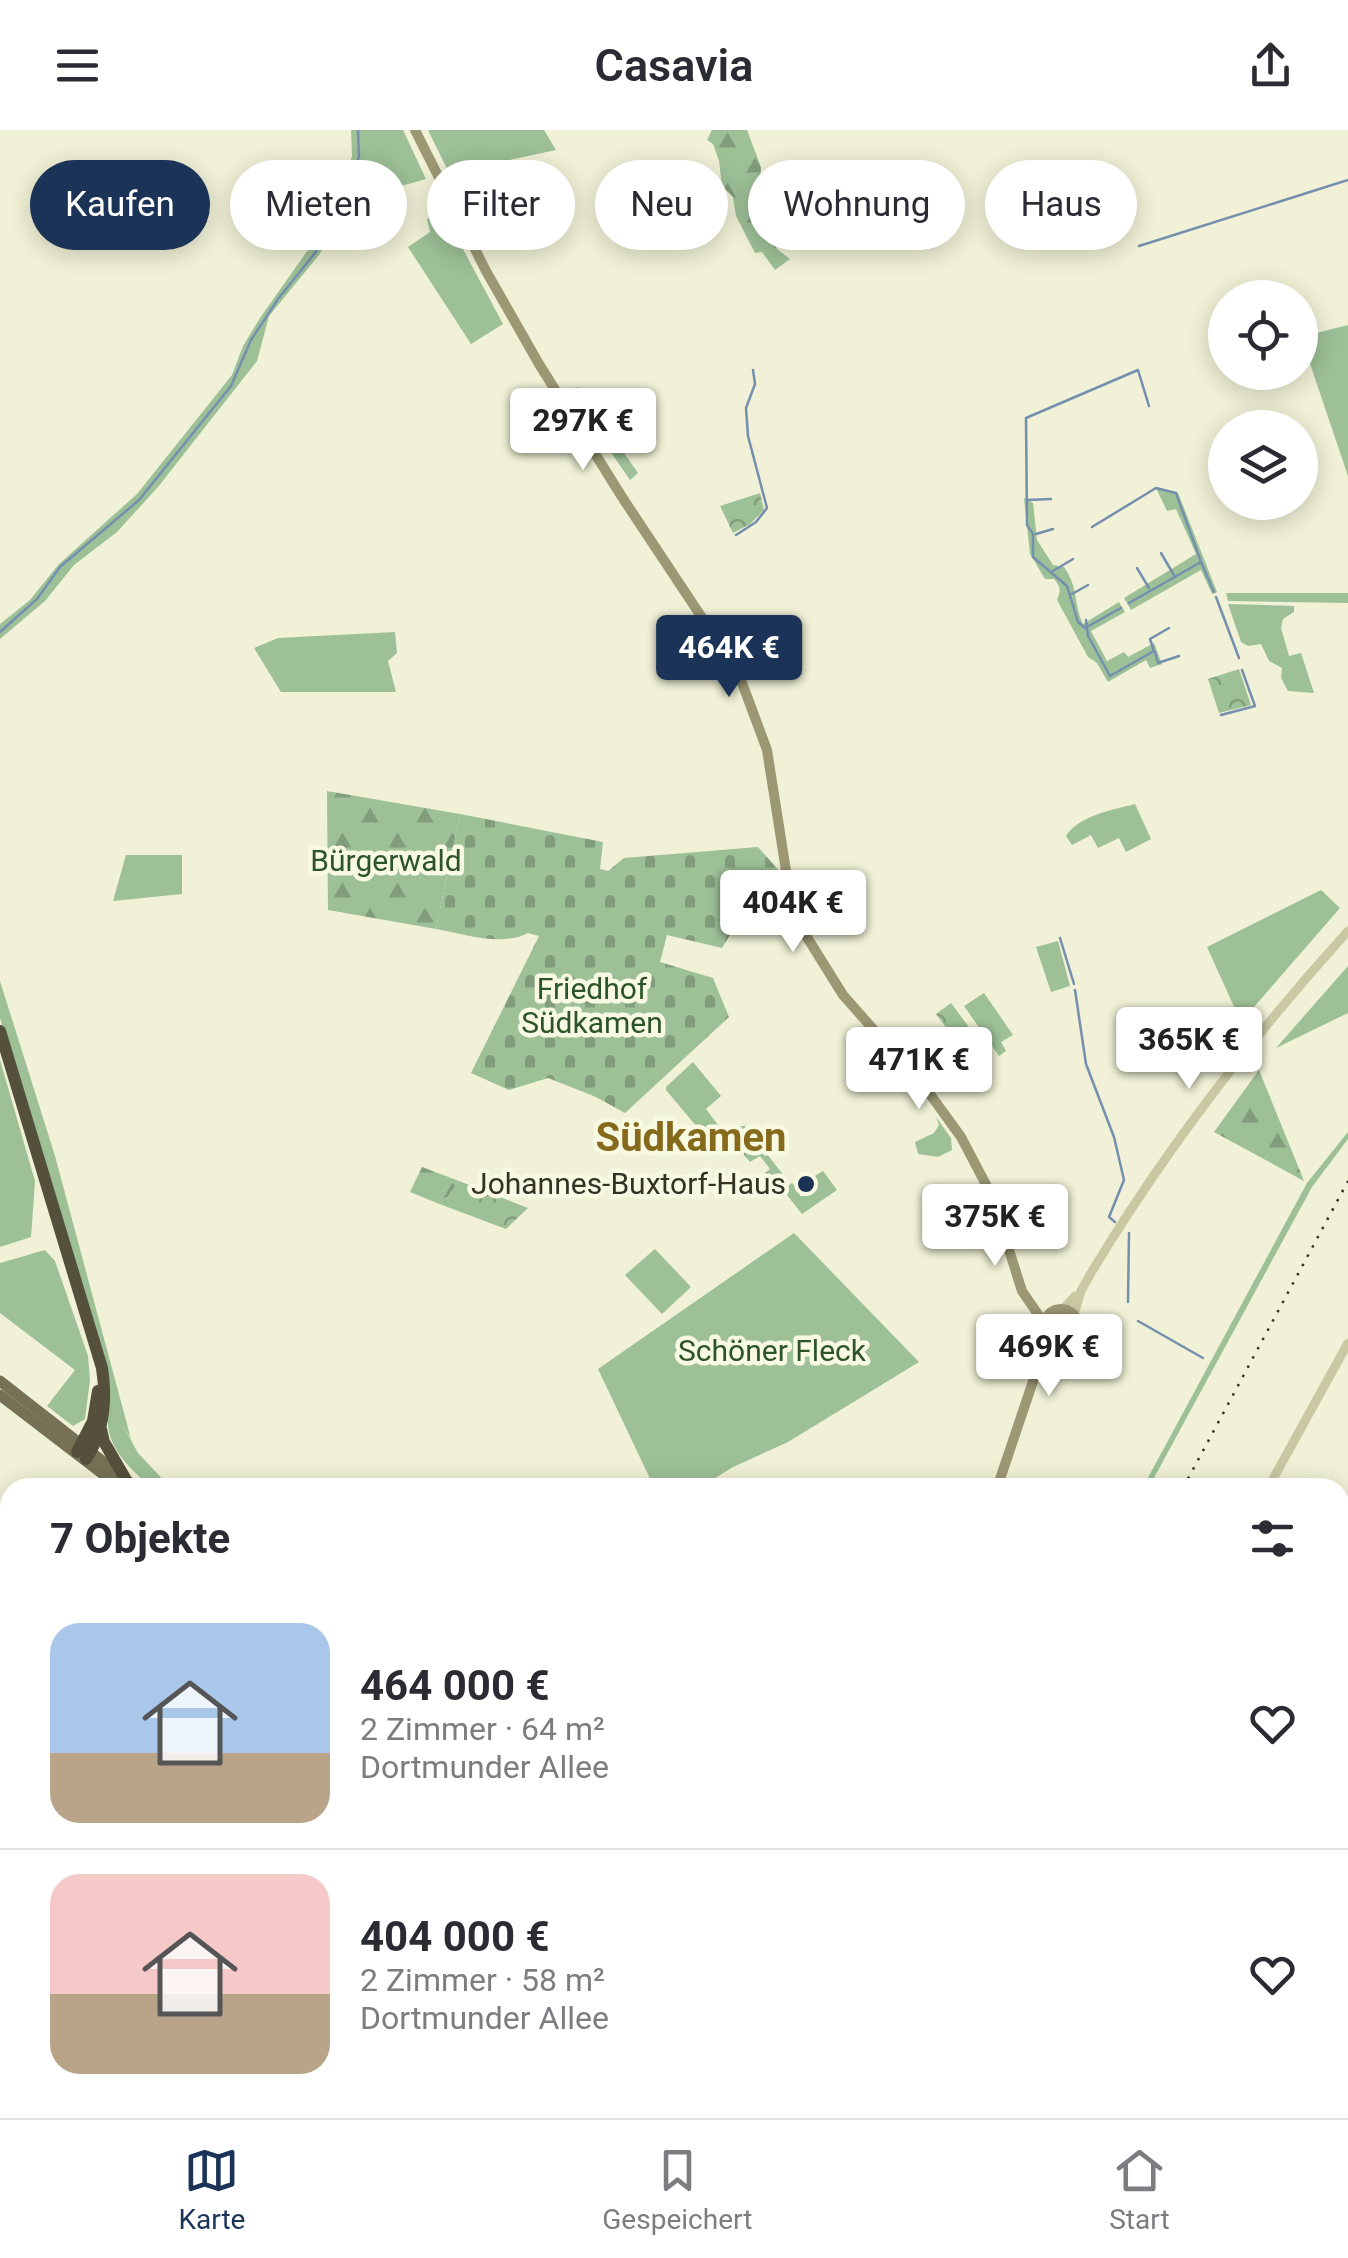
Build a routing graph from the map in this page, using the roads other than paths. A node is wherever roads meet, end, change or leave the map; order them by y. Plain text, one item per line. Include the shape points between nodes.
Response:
1 (415, 130) edge
2 (1348, 930) edge
3 (0, 1030) edge
4 (0, 1048) edge
5 (1081, 1291) junction
6 (1028, 1300) junction
7 (1057, 1310) junction
8 (1074, 1315) junction
9 (1044, 1323) junction
10 (1053, 1340) junction
11 (1348, 1344) edge
12 (0, 1381) edge
13 (0, 1395) edge
14 (101, 1426) junction
15 (84, 1451) junction
16 (117, 1478) edge
17 (121, 1478) edge
18 (1000, 1478) edge
19 (1274, 1478) edge

1 - 6 main road via 540,364 738,672 767,750 787,876 804,934 843,995 961,1137 992,1196
2 - 5 street via 1210,1095
3 - 14 highway via 102,1368
4 - 15 highway via 96,1366 97,1401
5 - 7 street
5 - 8 street
6 - 7 main road
6 - 9 main road
7 - 8 main road
7 - 9 main road
8 - 10 main road via 1076,1333
9 - 10 main road
10 - 18 main road
11 - 19 street
12 - 15 main road
13 - 15 main road
14 - 15 highway
14 - 17 highway
15 - 16 main road

